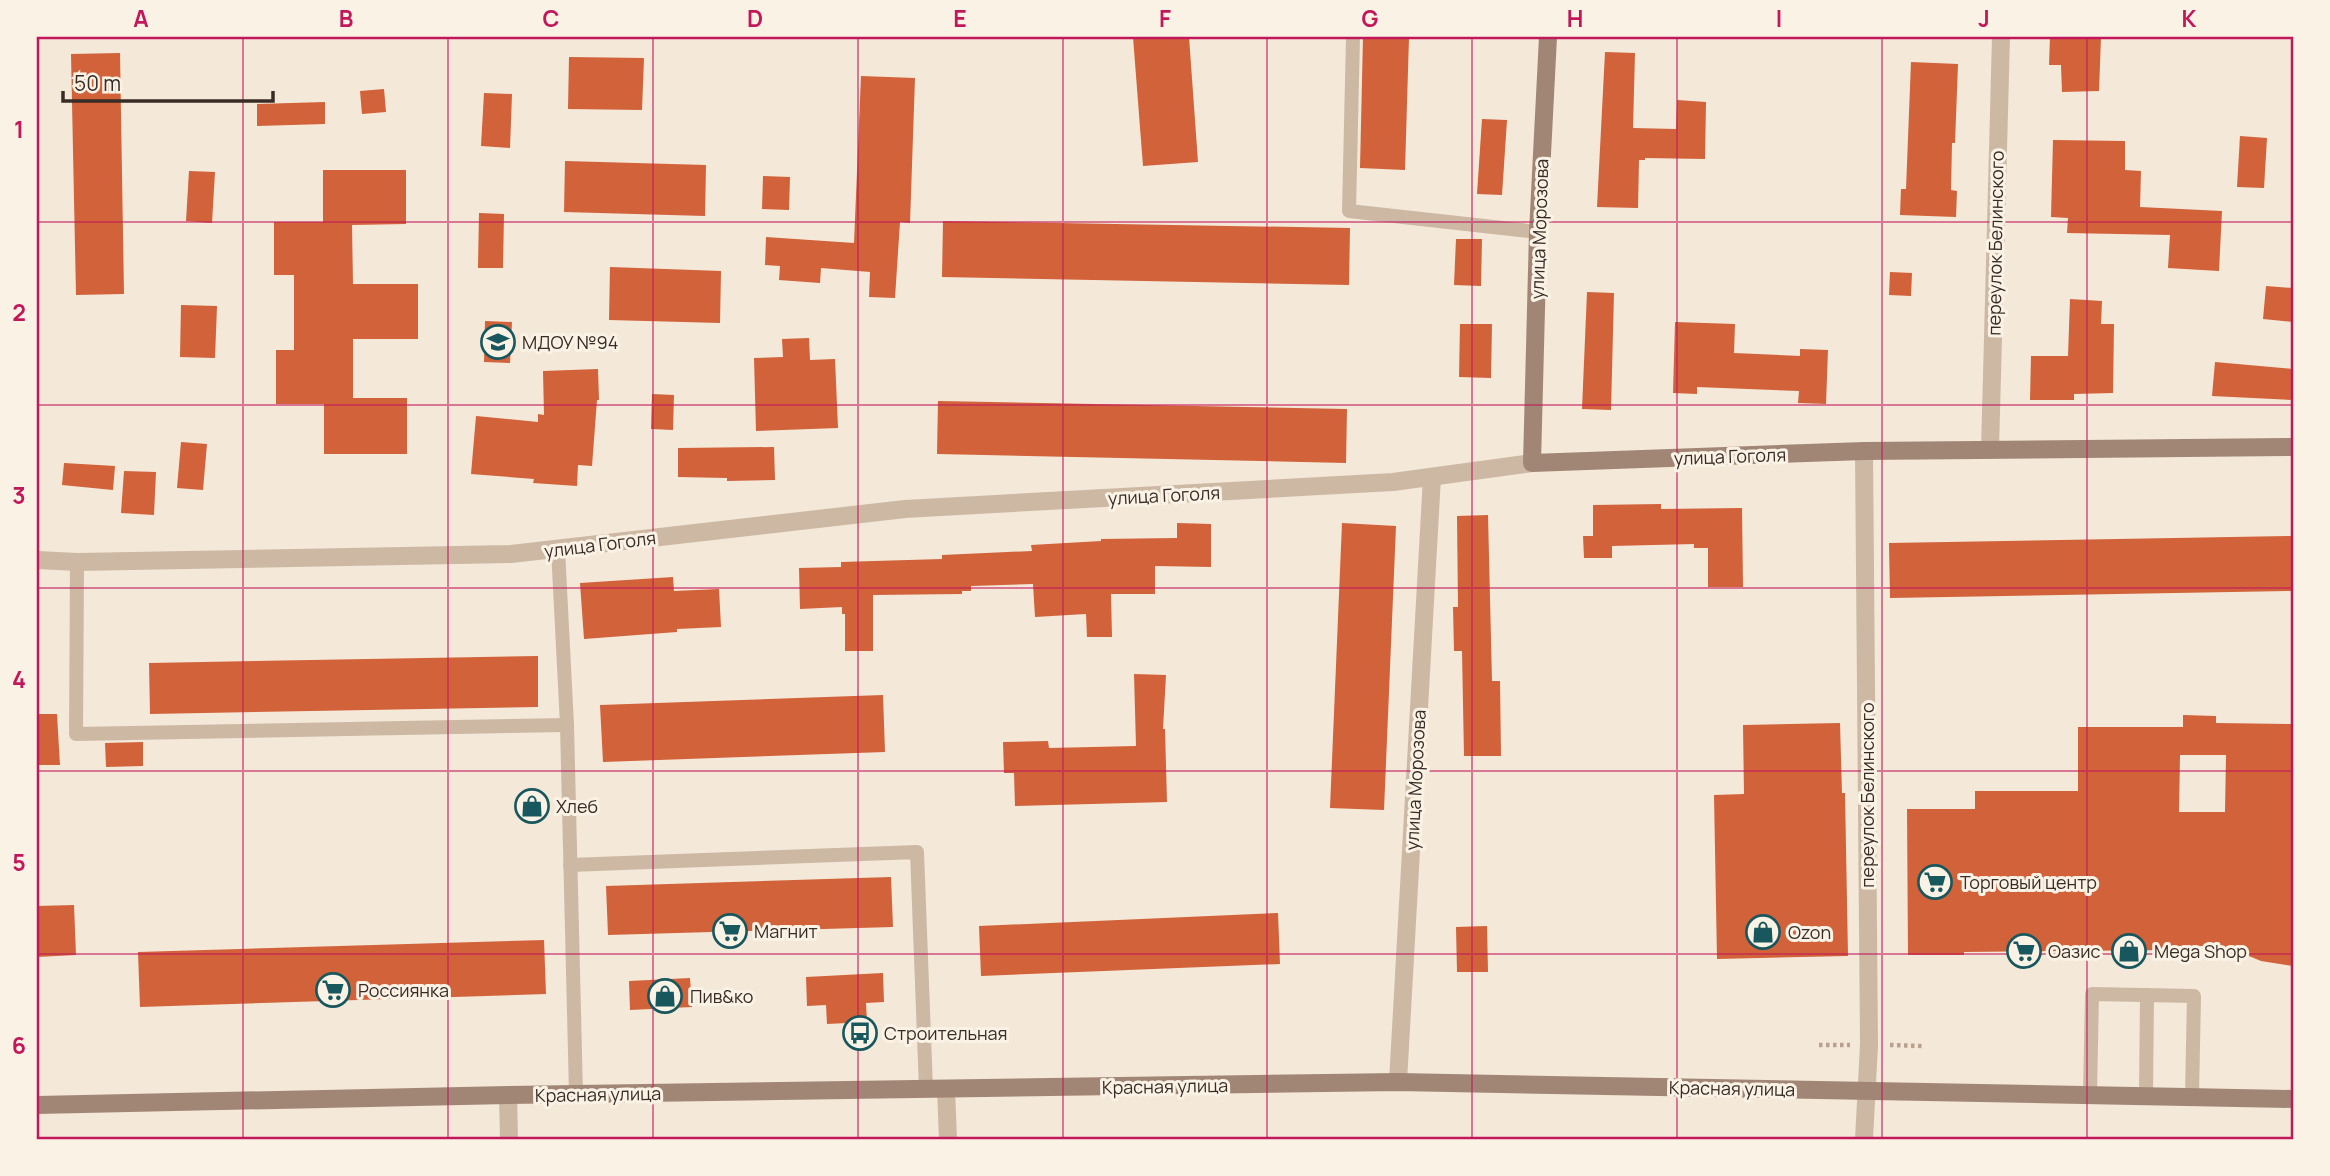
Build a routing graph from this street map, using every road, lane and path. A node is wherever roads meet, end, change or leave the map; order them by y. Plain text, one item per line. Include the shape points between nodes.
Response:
1 (1353, 37) edge
2 (1548, 37) edge
3 (2001, 37) edge
4 (1538, 232) junction
5 (2293, 447) edge
6 (1990, 450) junction
7 (1864, 451) junction
8 (1532, 463) junction
9 (1432, 477) junction
10 (558, 549) junction
11 (37, 560) edge
12 (77, 562) junction
13 (567, 725) junction
14 (570, 864) junction
15 (2147, 995) junction
16 (1398, 1082) junction
17 (926, 1089) junction
18 (946, 1089) junction
19 (1867, 1092) junction
20 (576, 1094) junction
21 (508, 1095) junction
22 (2090, 1096) junction
23 (2146, 1096) junction
24 (2192, 1097) junction
25 (2293, 1099) edge
26 (37, 1105) edge
27 (509, 1139) edge
28 (947, 1139) edge
29 (1864, 1139) edge

1 - 4 lane via 1349,211
2 - 4 main road, улица Морозова
3 - 6 street, переулок Белинского
4 - 8 main road, улица Морозова
5 - 6 main road, улица Гоголя
6 - 7 main road, улица Гоголя
7 - 8 main road, улица Гоголя
7 - 19 street, переулок Белинского
8 - 9 street, улица Гоголя
9 - 10 street, улица Гоголя via 905,509
9 - 16 street, улица Морозова
10 - 12 street, улица Гоголя via 511,554
10 - 13 lane
11 - 12 street, улица Гоголя
12 - 13 lane via 76,734
13 - 14 lane
14 - 17 lane via 917,852
14 - 20 lane
15 - 22 lane via 2092,994
15 - 23 lane
15 - 24 lane via 2194,996
16 - 18 main road, Красная улица
16 - 19 main road, Красная улица
17 - 18 main road, Красная улица
17 - 20 main road, Красная улица
18 - 28 street
19 - 22 main road, Красная улица
19 - 29 street, переулок Белинского
20 - 21 main road, Красная улица
21 - 26 main road, Красная улица
21 - 27 street
22 - 23 main road, Красная улица
23 - 24 main road, Красная улица
24 - 25 main road, Красная улица

